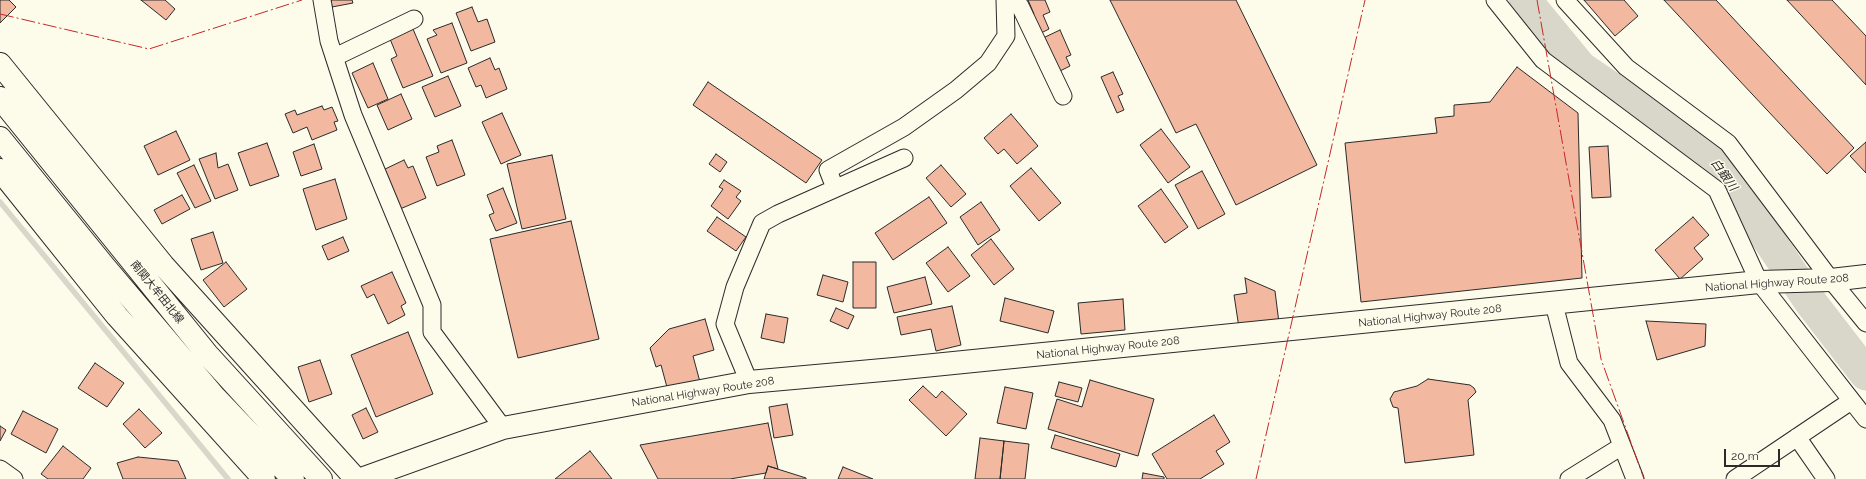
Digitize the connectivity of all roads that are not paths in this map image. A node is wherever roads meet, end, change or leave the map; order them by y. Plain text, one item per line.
1 (322, 0) edge
2 (1005, 0) edge
3 (1015, 0) edge
4 (1496, 0) edge
5 (1565, 0) edge
6 (414, 19) dead end
7 (335, 56) junction
8 (0, 64) edge
9 (1063, 96) dead end
10 (0, 98) edge
11 (0, 138) edge
12 (904, 158) dead end
13 (2, 178) edge
14 (835, 188) junction
15 (1866, 276) edge
16 (1831, 280) junction
17 (1759, 282) junction
18 (1554, 304) junction
19 (1866, 323) edge
20 (749, 382) junction
21 (1851, 401) junction
22 (1866, 419) edge
23 (503, 428) junction
24 (1797, 437) junction
25 (1622, 446) junction
26 (0, 469) edge
27 (14, 479) edge
28 (264, 479) edge
29 (293, 479) edge
30 (321, 479) edge
31 (356, 479) edge
32 (361, 479) edge
33 (1569, 479) edge
34 (1635, 479) edge
35 (1735, 479) edge
36 (1826, 479) edge

1 - 7 street
2 - 14 street
3 - 9 street
4 - 17 street
5 - 16 street
6 - 7 street
7 - 23 street
8 - 31 main road
10 - 30 main road, 南関大牟田北線
11 - 29 main road, 南関大牟田北線
12 - 14 street
13 - 28 main road
14 - 20 street
15 - 16 main road, National Highway Route 208
16 - 17 main road, National Highway Route 208
16 - 19 street
17 - 18 main road, National Highway Route 208
17 - 21 street
18 - 20 main road, National Highway Route 208
18 - 25 street
20 - 23 main road, National Highway Route 208
21 - 22 street
21 - 24 street
23 - 32 main road, National Highway Route 208
24 - 35 street
24 - 36 street
25 - 33 street
25 - 34 street
26 - 27 street

